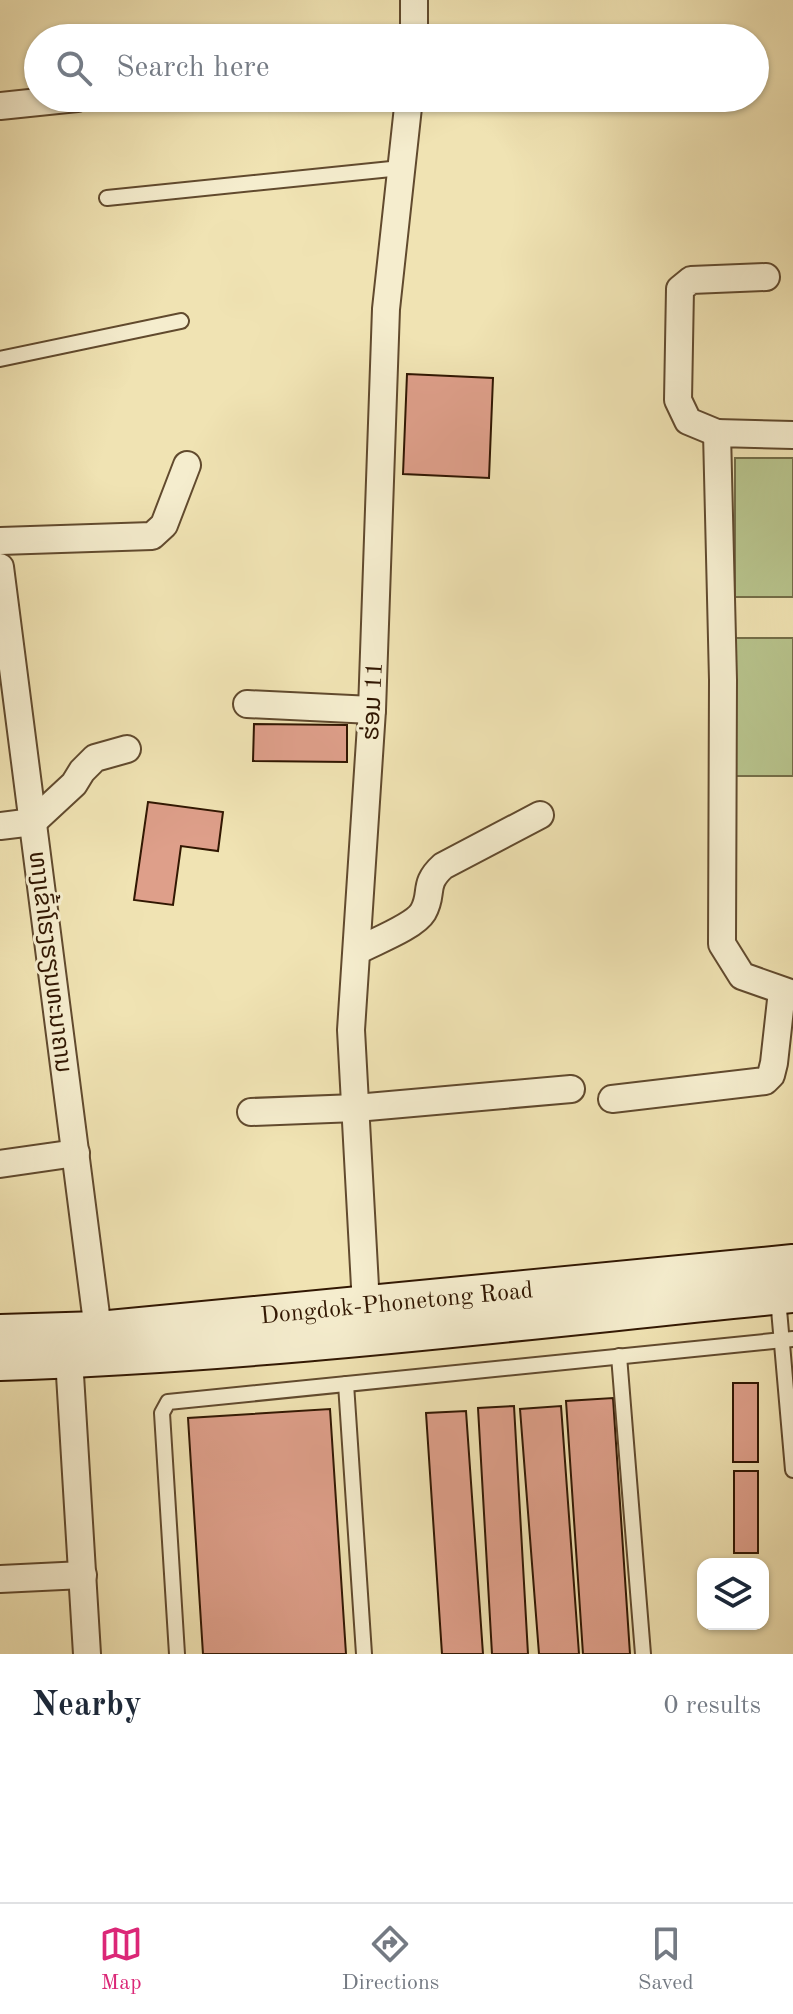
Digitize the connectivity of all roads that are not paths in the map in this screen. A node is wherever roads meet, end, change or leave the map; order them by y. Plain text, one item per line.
1 (414, 0) edge
2 (414, 24) edge
3 (24, 104) edge
4 (0, 106) edge
5 (407, 112) edge
6 (401, 168) junction
7 (107, 198) dead end
8 (766, 277) dead end
9 (181, 321) dead end
10 (0, 359) edge
11 (717, 433) junction
12 (793, 435) edge
13 (187, 465) dead end
14 (0, 541) edge
15 (1, 583) edge
16 (247, 704) dead end
17 (372, 710) junction
18 (127, 749) dead end
19 (540, 815) dead end
20 (33, 822) junction
21 (0, 826) edge
22 (357, 951) junction
23 (788, 993) edge
24 (571, 1089) dead end
25 (612, 1099) dead end
26 (356, 1108) junction
27 (251, 1112) dead end
28 (76, 1153) junction
29 (0, 1164) edge
30 (785, 1279) edge
31 (366, 1305) junction
32 (0, 1334) edge
33 (788, 1340) edge
34 (84, 1344) junction
35 (619, 1356) junction
36 (0, 1361) edge
37 (346, 1384) junction
38 (793, 1470) edge
39 (83, 1575) junction
40 (0, 1579) edge
41 (87, 1654) edge
42 (177, 1654) edge
43 (364, 1654) edge
44 (643, 1654) edge

1 - 2 street
3 - 4 street
5 - 6 street, ຮ່ອມ 11
6 - 7 lane
6 - 17 street, ຮ່ອມ 11
8 - 11 street
9 - 10 lane
11 - 12 street
11 - 23 street
13 - 14 street
15 - 20 street, ທາງເຂົ້າໂຮງຮຽນທະນາຄານ
16 - 17 street
17 - 22 street, ຮ່ອມ 11
18 - 20 street
19 - 22 street
20 - 21 street
20 - 28 street, ທາງເຂົ້າໂຮງຮຽນທະນາຄານ
22 - 26 street, ຮ່ອມ 11
23 - 25 street
24 - 26 street
26 - 27 street
26 - 31 street, ຮ່ອມ 11
28 - 29 street
28 - 34 street, ທາງເຂົ້າໂຮງຮຽນທະນາຄານ
30 - 31 main road, Dongdok-Phonetong Road
30 - 33 lane
30 - 34 main road, Dongdok-Phonetong Road
31 - 34 main road, Dongdok-Phonetong Road
32 - 34 main road, Dongdok-Phonetong Road
33 - 35 lane
33 - 38 lane
34 - 36 main road, Dongdok-Phonetong Road
34 - 39 street, ທາງເຂົ້າໂຮງຮຽນທະນາຄານ
35 - 37 lane
35 - 44 lane
37 - 42 lane
37 - 43 lane
39 - 40 street
39 - 41 street, ທາງເຂົ້າໂຮງຮຽນທະນາຄານ

